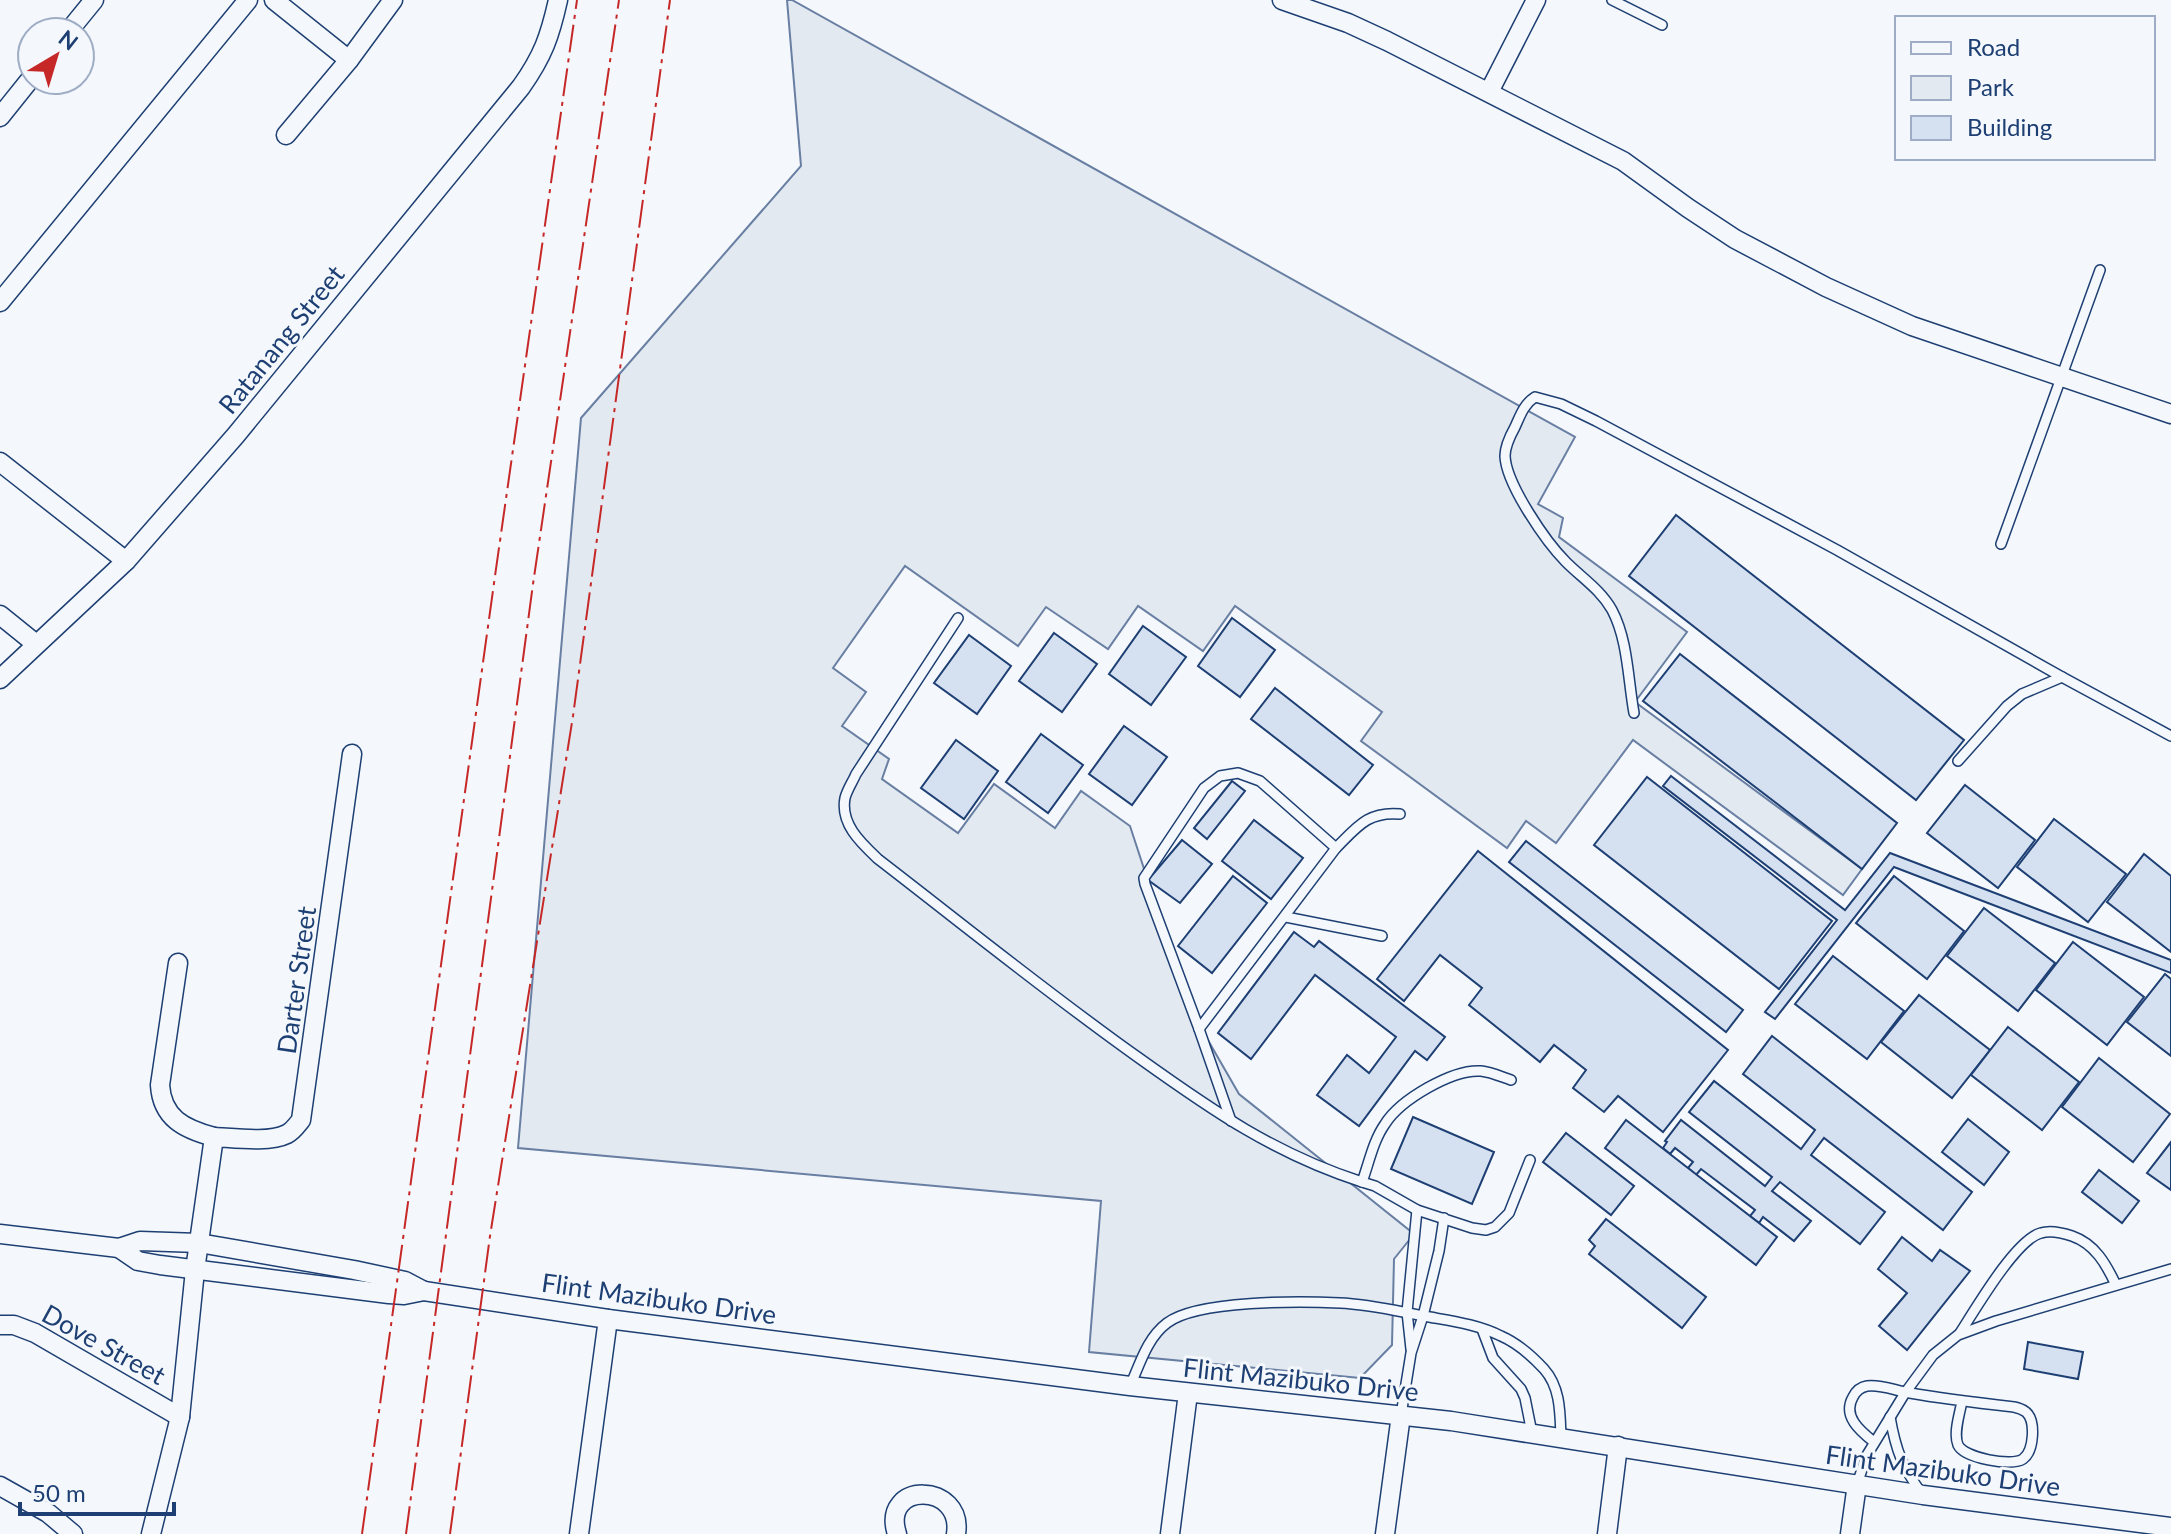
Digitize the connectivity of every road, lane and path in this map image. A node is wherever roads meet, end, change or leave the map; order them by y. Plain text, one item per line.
1 (94, 0) edge
2 (248, 0) edge
3 (274, 0) edge
4 (393, 0) edge
5 (558, 0) edge
6 (1282, 0) edge
7 (1536, 0) edge
8 (1612, 0) edge
9 (81, 16) edge
10 (1662, 25) dead end
11 (349, 60) junction
12 (1489, 92) junction
13 (17, 96) edge
14 (0, 117) edge
15 (286, 135) dead end
16 (2100, 270) dead end
17 (0, 302) edge
18 (2062, 376) junction
19 (2171, 414) edge
20 (0, 462) edge
21 (2001, 544) dead end
22 (126, 561) junction
23 (0, 615) edge
24 (958, 618) dead end
25 (36, 644) junction
26 (2062, 677) junction
27 (0, 679) edge
28 (1634, 713) dead end
29 (2171, 736) edge
30 (352, 754) dead end
31 (1958, 761) dead end
32 (1400, 814) dead end
33 (1336, 848) junction
34 (1286, 917) junction
35 (1382, 936) dead end
36 (178, 963) dead end
37 (1199, 1029) junction
38 (1511, 1080) dead end
39 (1231, 1122) junction
40 (214, 1137) junction
41 (1530, 1160) dead end
42 (1362, 1182) junction
43 (1417, 1210) junction
44 (1444, 1218) junction
45 (0, 1234) edge
46 (199, 1243) junction
47 (119, 1248) junction
48 (195, 1270) junction
49 (2171, 1271) edge
50 (2116, 1285) junction
51 (424, 1291) junction
52 (1407, 1312) junction
53 (1423, 1316) junction
54 (608, 1319) junction
55 (0, 1325) edge
56 (1482, 1329) junction
57 (1958, 1335) junction
58 (1411, 1353) junction
59 (1130, 1386) junction
60 (1188, 1393) junction
61 (1905, 1393) junction
62 (1962, 1401) junction
63 (1401, 1415) junction
64 (180, 1417) junction
65 (1890, 1417) junction
66 (1532, 1433) junction
67 (1561, 1438) junction
68 (1874, 1442) junction
69 (1618, 1446) junction
70 (1857, 1484) junction
71 (0, 1486) edge
72 (1923, 1495) junction
73 (2171, 1527) edge
74 (957, 1529) edge
75 (73, 1534) edge
76 (151, 1534) edge
77 (579, 1534) edge
78 (897, 1534) edge
79 (1170, 1534) edge
80 (1385, 1534) edge
81 (1607, 1534) edge
82 (1850, 1534) edge

1 - 9 street
2 - 17 street
3 - 11 street
4 - 11 street
5 - 22 street, Ratanang Street
6 - 12 street
7 - 12 street
8 - 10 lane
11 - 15 street
12 - 18 street
13 - 14 street
16 - 18 lane
18 - 19 street
18 - 21 lane
20 - 22 street
22 - 25 street, Ratanang Street
23 - 25 street
24 - 39 lane
25 - 27 street, Ratanang Street
26 - 28 lane
26 - 29 lane
26 - 31 lane
30 - 40 street, Darter Street
32 - 33 lane
33 - 34 lane
33 - 37 lane
34 - 35 lane
34 - 37 lane
36 - 40 street, Darter Street
37 - 39 lane
38 - 42 lane
39 - 42 lane
40 - 46 street
41 - 44 lane
42 - 43 lane
43 - 44 lane
43 - 52 lane
44 - 53 lane
45 - 47 street, Flint Mazibuko Drive
46 - 47 street, Flint Mazibuko Drive
46 - 48 street
46 - 51 street, Flint Mazibuko Drive
47 - 48 street, Flint Mazibuko Drive
48 - 51 street, Flint Mazibuko Drive
48 - 64 street
49 - 50 lane
50 - 57 lane
50 - 57 lane
51 - 54 street, Flint Mazibuko Drive
52 - 53 lane
52 - 58 lane
52 - 59 lane
53 - 56 lane
53 - 58 lane
54 - 59 street, Flint Mazibuko Drive
54 - 77 street
55 - 64 street, Dove Street
56 - 66 lane
56 - 67 lane
57 - 61 lane
58 - 63 lane
59 - 60 street, Flint Mazibuko Drive
60 - 63 street, Flint Mazibuko Drive
60 - 79 street
61 - 62 lane
61 - 65 lane
61 - 68 lane
62 - 62 lane
63 - 66 street, Flint Mazibuko Drive
63 - 80 street
64 - 76 street
65 - 68 lane
65 - 72 lane
66 - 67 street, Flint Mazibuko Drive
67 - 69 street, Flint Mazibuko Drive
68 - 70 lane
69 - 70 street, Flint Mazibuko Drive
69 - 81 street
70 - 72 street, Flint Mazibuko Drive
70 - 82 street
71 - 75 street
72 - 73 street, Flint Mazibuko Drive
74 - 78 street

